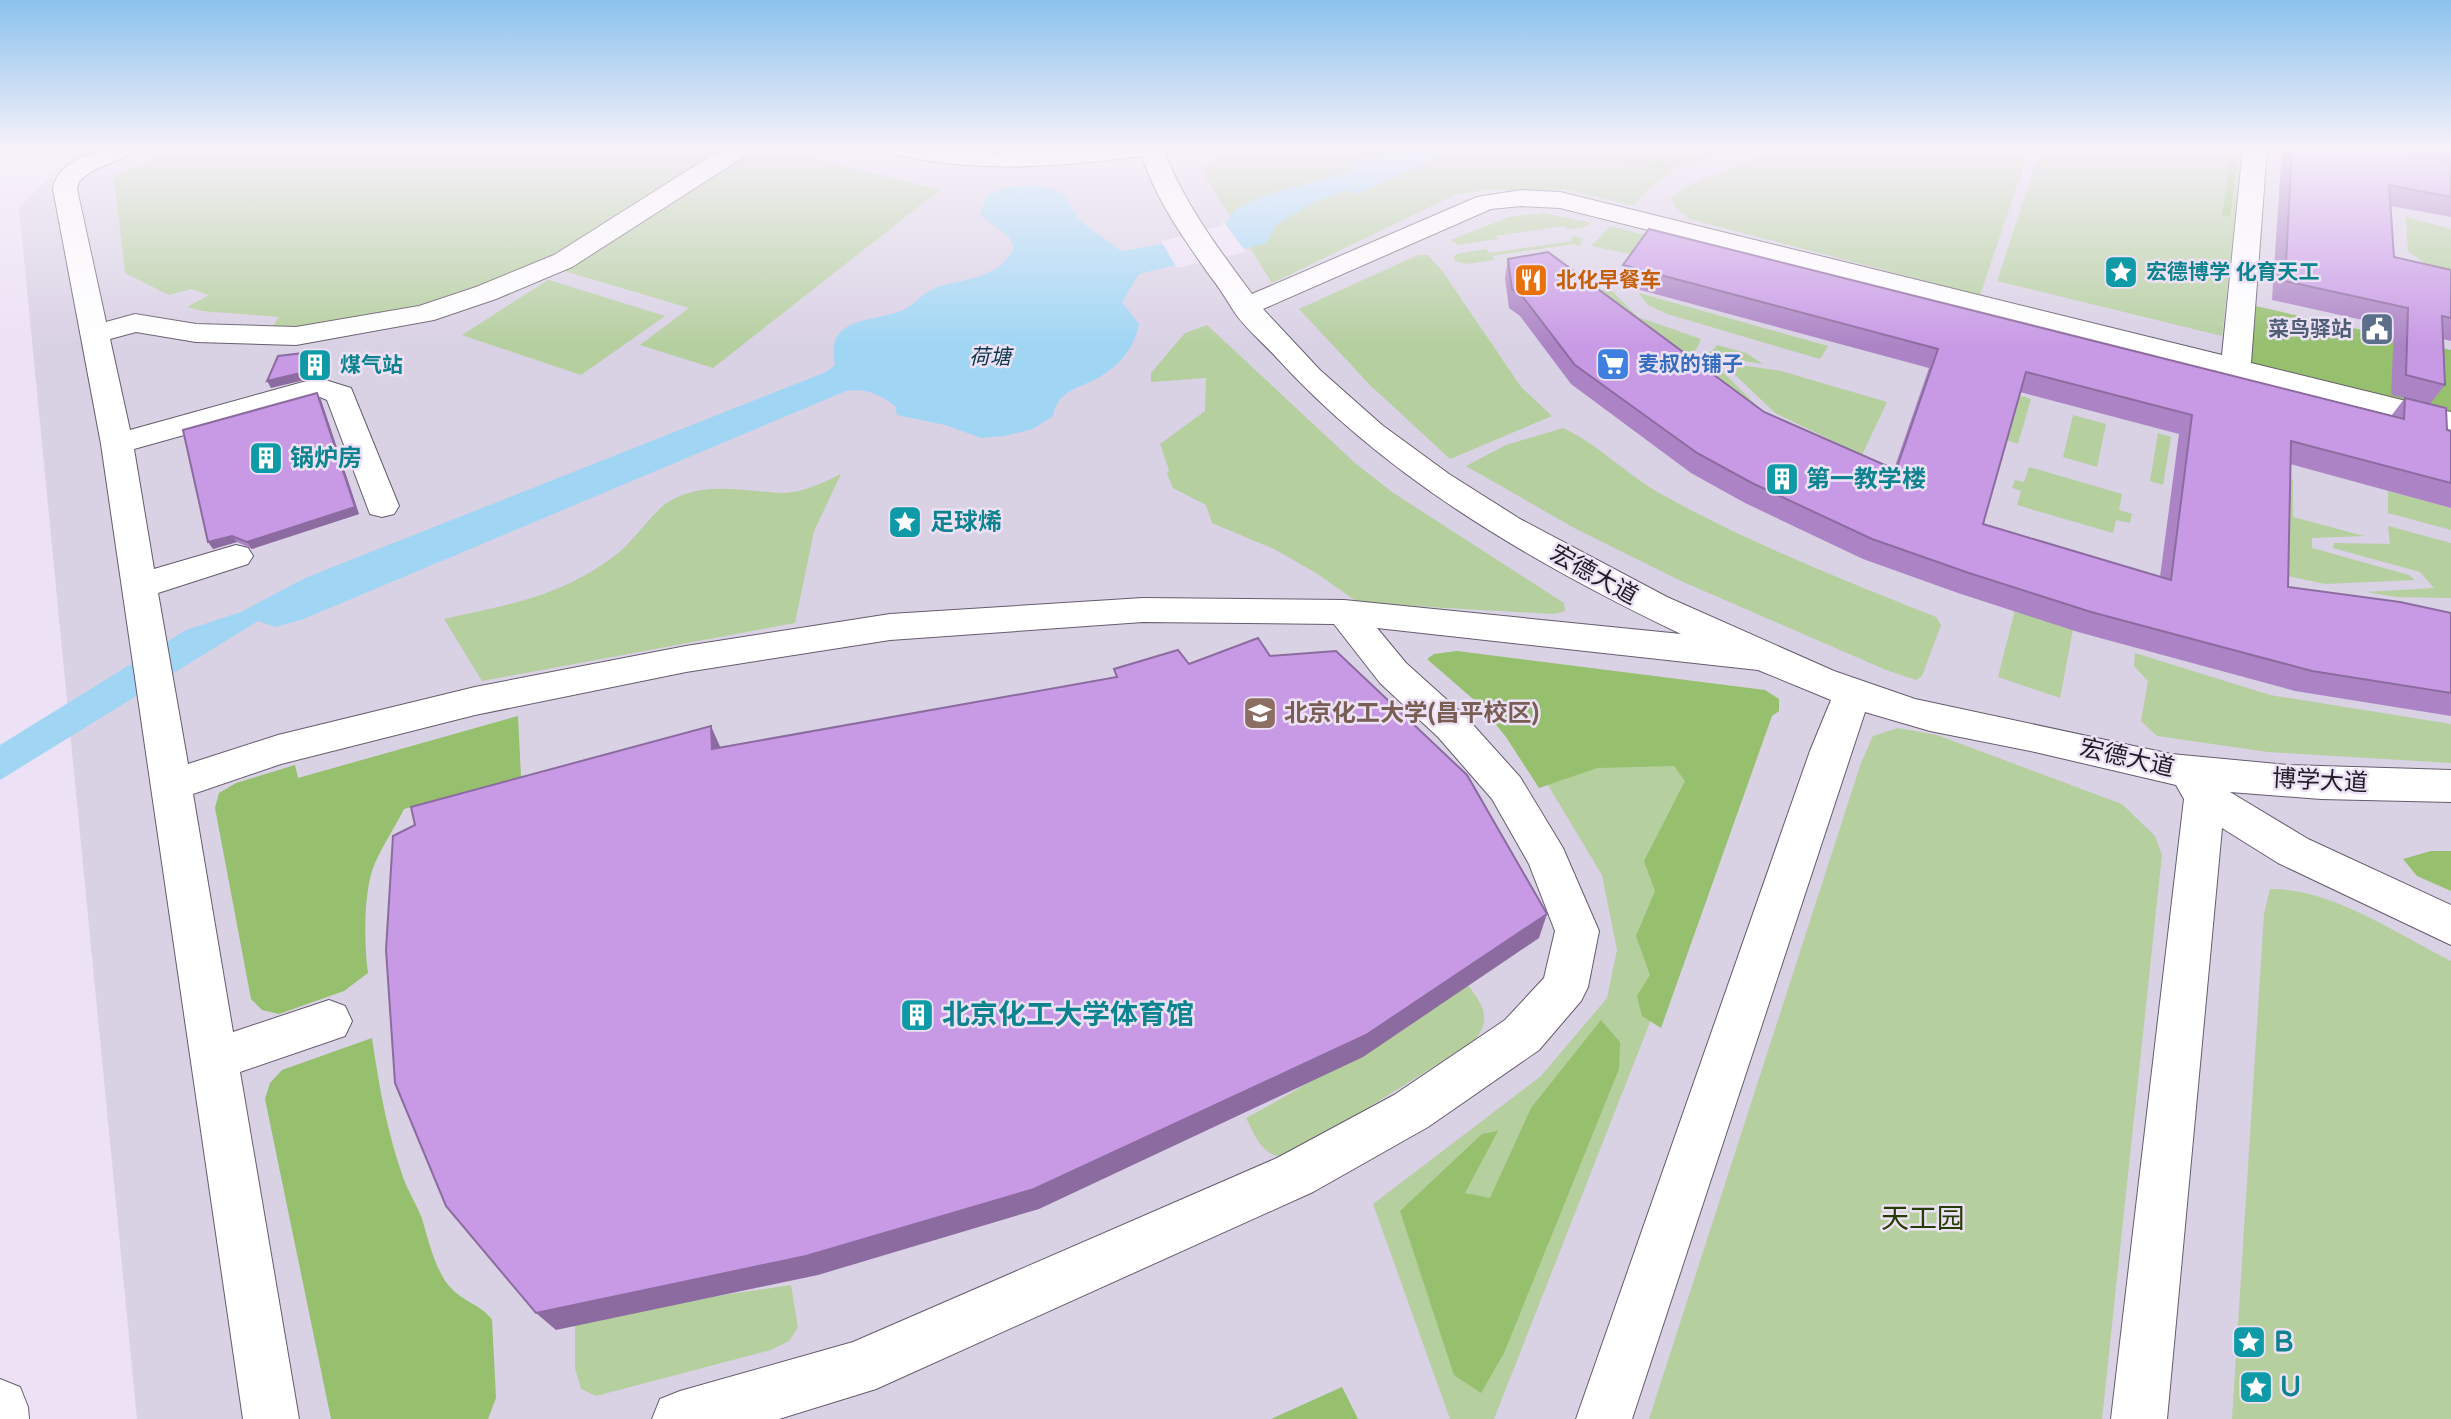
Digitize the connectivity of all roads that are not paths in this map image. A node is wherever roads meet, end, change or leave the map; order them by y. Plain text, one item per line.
1 (70, 214) edge
2 (636, 214) edge
3 (1182, 214) edge
4 (1454, 214) edge
5 (1627, 214) edge
6 (2249, 214) edge
7 (1237, 297) junction
8 (95, 334) junction
9 (2236, 368) junction
10 (2451, 421) edge
11 (117, 444) junction
12 (382, 506) dead end
13 (236, 556) dead end
14 (140, 586) junction
15 (1344, 612) junction
16 (1764, 657) junction
17 (1853, 693) junction
18 (2197, 784) junction
19 (172, 785) junction
20 (2451, 786) edge
21 (2451, 926) edge
22 (329, 1021) dead end
23 (216, 1059) junction
24 (0, 1407) edge
25 (1, 1419) edge
26 (271, 1419) edge
27 (680, 1419) edge
28 (1604, 1419) edge
29 (2139, 1419) edge

1 - 8 street
2 - 8 street
3 - 7 street, 宏德大道
4 - 7 street
5 - 9 street
6 - 9 street
7 - 16 street, 宏德大道
8 - 11 street
9 - 10 street
11 - 12 street
11 - 14 street
13 - 14 street
14 - 19 street
15 - 16 street
15 - 19 street
15 - 27 street
16 - 17 street, 宏德大道
17 - 18 street, 宏德大道
17 - 28 street
18 - 20 street, 博学大道
18 - 21 street
18 - 29 street
19 - 23 street
22 - 23 street
23 - 26 street
24 - 25 street

